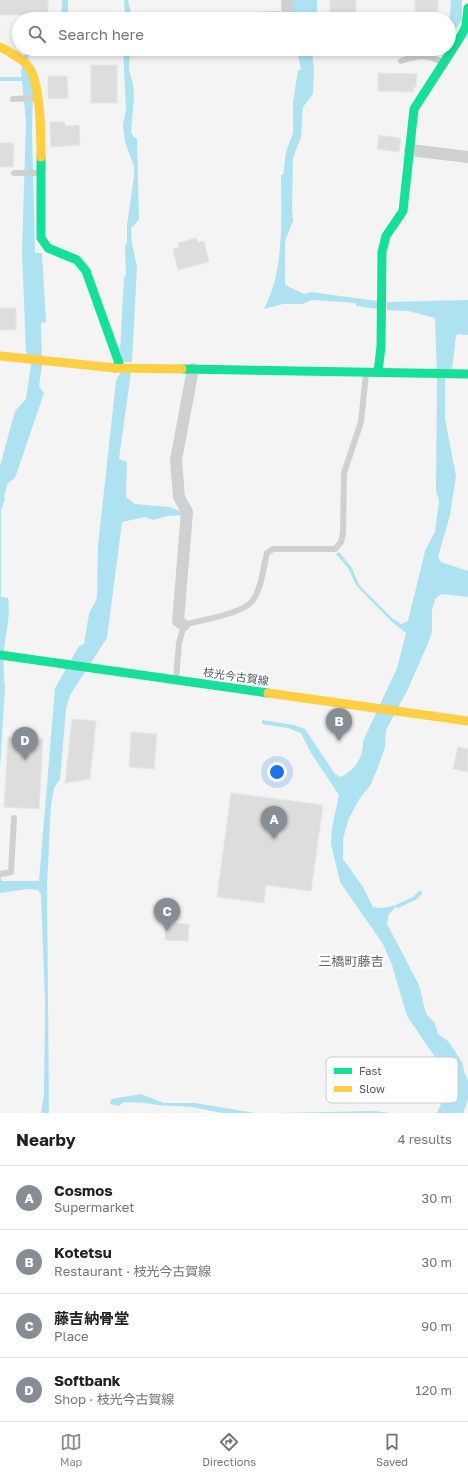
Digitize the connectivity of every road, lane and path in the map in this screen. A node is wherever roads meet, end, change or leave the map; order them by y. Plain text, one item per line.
1 (287, 0) edge
2 (468, 8) edge
3 (287, 12) edge
4 (456, 42) edge
5 (0, 47) edge
6 (12, 52) edge
7 (15, 56) edge
8 (447, 56) edge
9 (401, 61) dead end
10 (443, 63) junction
11 (37, 98) junction
12 (13, 99) dead end
13 (410, 150) junction
14 (468, 156) edge
15 (14, 173) dead end
16 (40, 173) junction
17 (0, 356) edge
18 (117, 367) junction
19 (193, 369) junction
20 (366, 372) junction
21 (378, 372) junction
22 (468, 374) edge
23 (184, 625) junction
24 (0, 655) edge
25 (176, 680) junction
26 (468, 721) edge
27 (14, 818) dead end
28 (0, 874) edge

1 - 3 street
2 - 4 street
5 - 6 street
7 - 11 street
8 - 10 street
9 - 10 lane
10 - 13 street
11 - 12 lane
11 - 16 street
13 - 14 street
13 - 21 street
15 - 16 lane
16 - 18 street
17 - 18 street
18 - 19 street
19 - 20 street
19 - 23 street
20 - 21 street
20 - 23 lane
21 - 22 street
23 - 25 lane
24 - 25 street, 枝光今古賀線
25 - 26 street, 枝光今古賀線
27 - 28 lane

